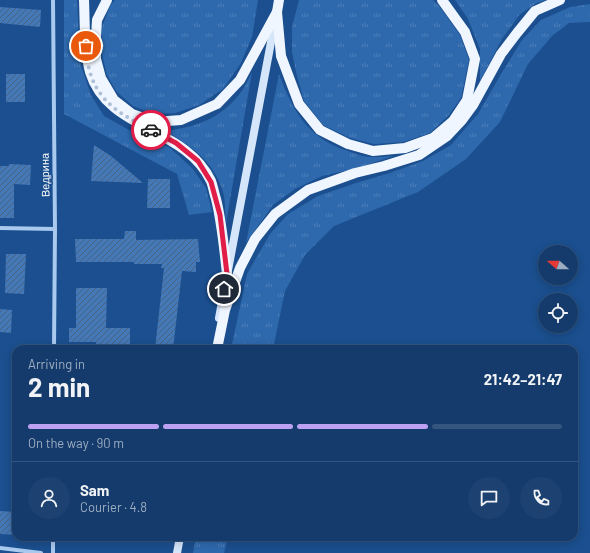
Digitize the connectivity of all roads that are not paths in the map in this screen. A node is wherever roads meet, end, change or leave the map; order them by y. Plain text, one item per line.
1 (53, 0) edge
2 (84, 0) edge
3 (107, 0) edge
4 (279, 0) edge
5 (442, 0) edge
6 (560, 0) edge
7 (277, 12) junction
8 (0, 228) edge
9 (55, 229) junction
10 (227, 274) junction
11 (54, 345) edge
12 (214, 345) edge
13 (217, 345) edge
14 (53, 541) edge
15 (179, 541) edge
16 (0, 548) edge
17 (41, 553) edge
18 (53, 553) edge
19 (177, 553) edge

1 - 9 street, Ведрина
2 - 10 main road
3 - 7 main road
4 - 7 main road
5 - 7 main road
6 - 13 main road
7 - 10 main road
8 - 9 street
9 - 11 street, Ведрина
10 - 12 main road
14 - 18 street
15 - 19 main road
16 - 17 street

